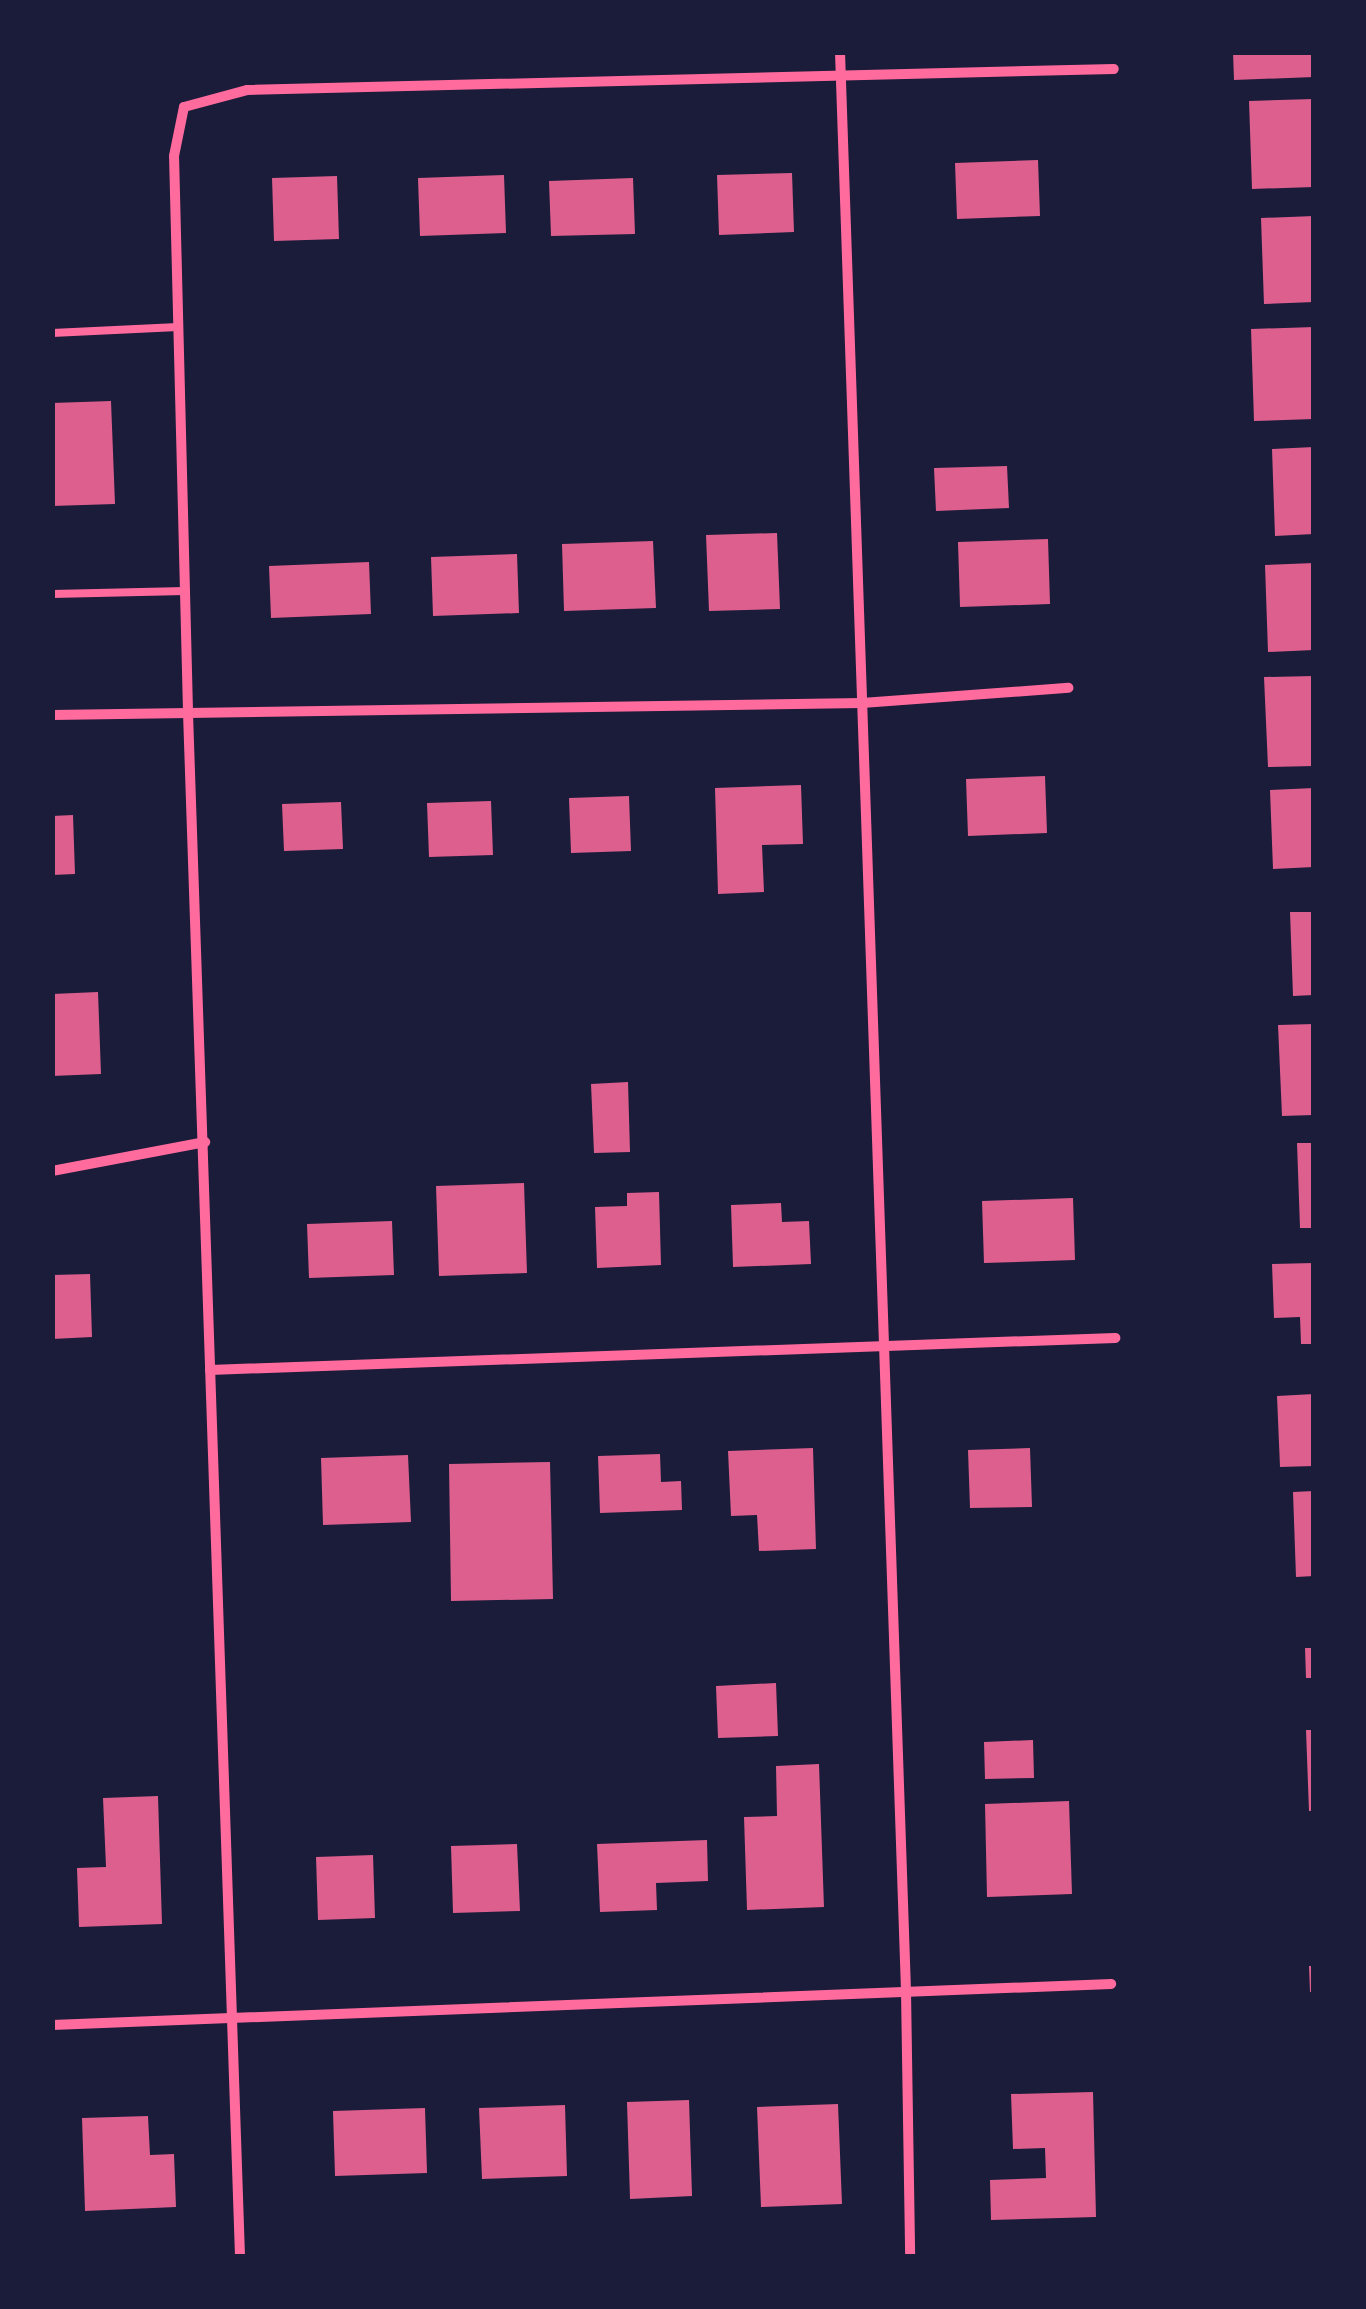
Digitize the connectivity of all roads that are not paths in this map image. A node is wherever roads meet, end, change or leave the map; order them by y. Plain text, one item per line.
1 (840, 52) edge
2 (1114, 69) dead end
3 (841, 76) junction
4 (178, 328) junction
5 (52, 333) edge
6 (185, 591) junction
7 (52, 594) edge
8 (1068, 688) dead end
9 (862, 702) junction
10 (188, 711) junction
11 (52, 715) edge
12 (205, 1142) junction
13 (52, 1171) edge
14 (1115, 1338) dead end
15 (885, 1346) junction
16 (210, 1370) junction
17 (1111, 1984) dead end
18 (906, 1991) junction
19 (233, 2019) junction
20 (52, 2025) edge
21 (240, 2256) edge
22 (910, 2256) edge

1 - 3 street
2 - 3 street
3 - 4 street
3 - 9 street
4 - 5 lane
4 - 6 street
6 - 7 lane
6 - 10 street
8 - 9 street
9 - 10 street
9 - 15 street
10 - 11 street
10 - 12 street
12 - 13 street
12 - 16 street
14 - 15 street
15 - 16 street
15 - 18 street
16 - 19 street
17 - 18 street
18 - 19 street
18 - 22 street
19 - 20 street
19 - 21 street

